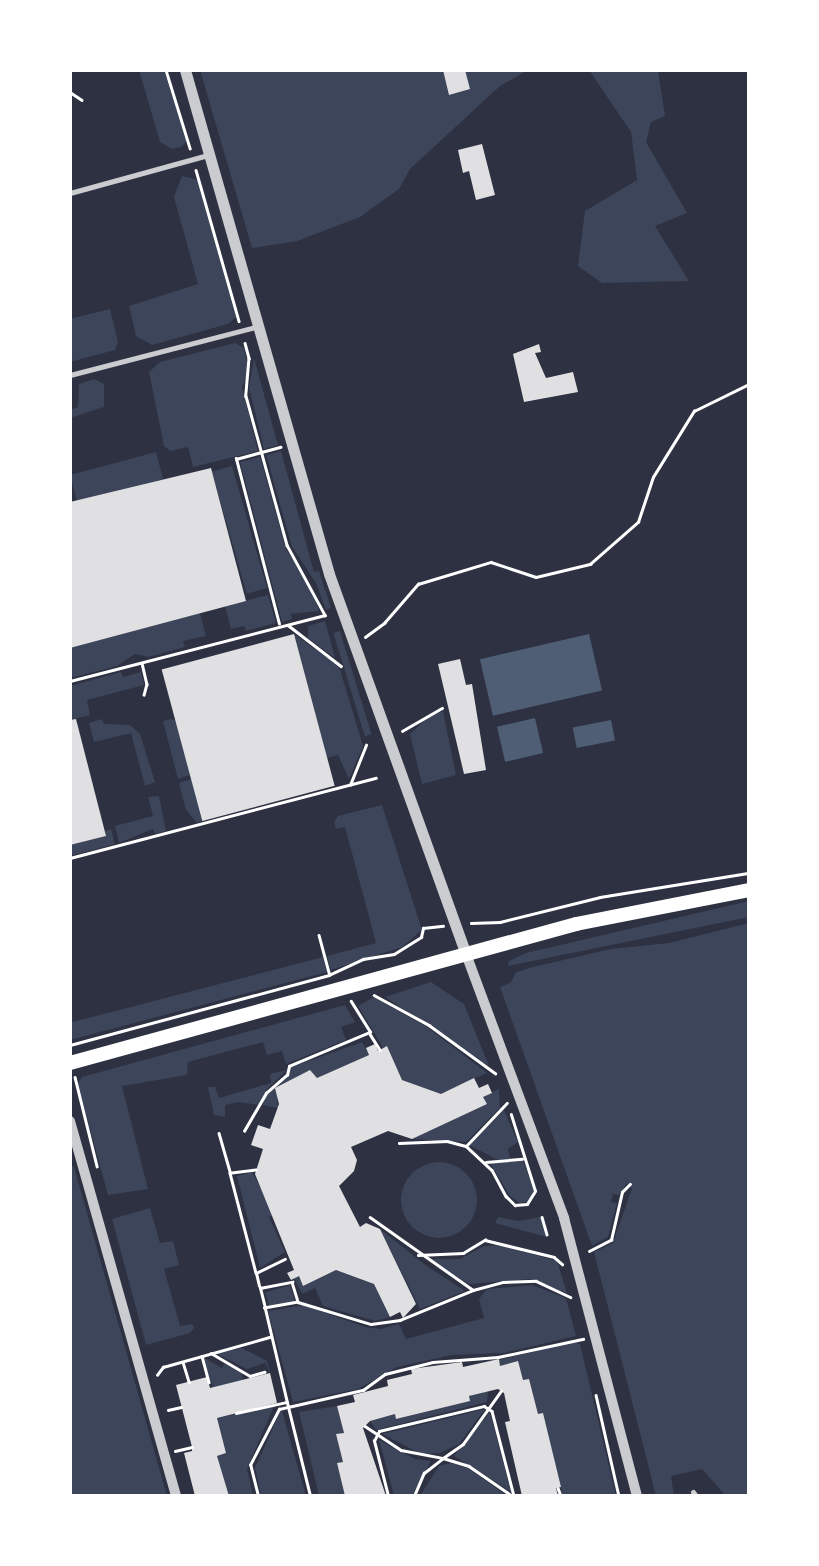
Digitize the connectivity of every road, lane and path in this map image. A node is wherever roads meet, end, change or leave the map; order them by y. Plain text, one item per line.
1 (166, 70) edge
2 (185, 70) edge
3 (70, 92) edge
4 (82, 100) dead end
5 (186, 133) dead end
6 (208, 155) junction
7 (199, 181) dead end
8 (70, 193) edge
9 (234, 306) dead end
10 (258, 326) junction
11 (249, 358) dead end
12 (70, 376) edge
13 (749, 384) edge
14 (282, 447) dead end
15 (260, 452) junction
16 (287, 624) junction
17 (280, 626) junction
18 (364, 638) dead end
19 (142, 662) junction
20 (341, 666) dead end
21 (70, 681) edge
22 (144, 695) dead end
23 (442, 708) dead end
24 (398, 735) dead end
25 (366, 744) dead end
26 (376, 778) dead end
27 (350, 785) junction
28 (70, 858) edge
29 (749, 873) edge
30 (749, 890) edge
31 (484, 922) dead end
32 (424, 928) dead end
33 (319, 935) dead end
34 (466, 954) junction
35 (329, 975) junction
36 (373, 994) dead end
37 (351, 1000) dead end
38 (370, 1032) junction
39 (70, 1045) edge
40 (380, 1050) dead end
41 (70, 1063) edge
42 (495, 1073) dead end
43 (70, 1121) edge
44 (244, 1131) dead end
45 (220, 1132) dead end
46 (399, 1142) dead end
47 (466, 1146) junction
48 (525, 1158) junction
49 (484, 1162) junction
50 (256, 1170) dead end
51 (230, 1173) junction
52 (630, 1184) dead end
53 (542, 1216) dead end
54 (370, 1217) dead end
55 (547, 1234) dead end
56 (589, 1251) dead end
57 (418, 1255) junction
58 (286, 1259) dead end
59 (256, 1272) junction
60 (260, 1288) junction
61 (473, 1290) junction
62 (571, 1297) junction
63 (298, 1302) junction
64 (265, 1308) junction
65 (575, 1310) dead end
66 (410, 1311) dead end
67 (416, 1313) junction
68 (270, 1336) junction
69 (210, 1352) junction
70 (201, 1354) junction
71 (587, 1355) dead end
72 (182, 1360) junction
73 (264, 1372) dead end
74 (153, 1381) dead end
75 (189, 1382) dead end
76 (209, 1382) dead end
77 (595, 1390) dead end
78 (501, 1391) dead end
79 (288, 1404) junction
80 (181, 1407) dead end
81 (488, 1409) junction
82 (162, 1412) dead end
83 (236, 1413) dead end
84 (365, 1426) dead end
85 (376, 1435) junction
86 (192, 1446) dead end
87 (173, 1452) dead end
88 (443, 1458) junction
89 (558, 1488) dead end
90 (176, 1496) edge
91 (258, 1496) edge
92 (310, 1496) edge
93 (388, 1496) edge
94 (414, 1496) edge
95 (514, 1496) edge
96 (561, 1496) edge
97 (619, 1496) edge
98 (638, 1496) edge

1 - 5 path
2 - 6 street
3 - 4 path
6 - 8 lane
6 - 10 street
7 - 9 path
10 - 12 lane
10 - 34 street
11 - 15 path
13 - 18 path
14 - 15 path
15 - 16 path
15 - 17 path
16 - 17 path
16 - 20 path
17 - 19 path
19 - 21 path
19 - 22 path
23 - 24 path
25 - 27 path
26 - 27 path
27 - 28 path
29 - 31 path
30 - 34 main road
32 - 35 path
33 - 35 path
34 - 41 main road
34 - 98 street
35 - 39 path
36 - 42 path
37 - 38 path
38 - 40 path
38 - 44 path
43 - 90 street
45 - 51 path
46 - 47 path
47 - 48 path
47 - 49 path
48 - 49 path
48 - 49 path
50 - 51 path
51 - 59 path
52 - 56 path
53 - 55 path
54 - 57 path
57 - 61 path
57 - 62 path
58 - 59 path
59 - 60 path
60 - 63 path
60 - 64 path
61 - 62 path
61 - 67 path
62 - 65 path
63 - 64 path
63 - 67 path
64 - 68 path
66 - 67 path
68 - 69 path
68 - 79 path
69 - 70 path
69 - 73 path
70 - 72 path
70 - 76 path
71 - 79 path
72 - 74 path
72 - 75 path
77 - 97 path
78 - 81 path
79 - 83 path
79 - 91 path
79 - 92 path
80 - 82 path
81 - 85 path
81 - 88 path
81 - 95 path
84 - 85 path
85 - 88 path
85 - 93 path
86 - 87 path
88 - 94 path
88 - 95 path
89 - 96 path

